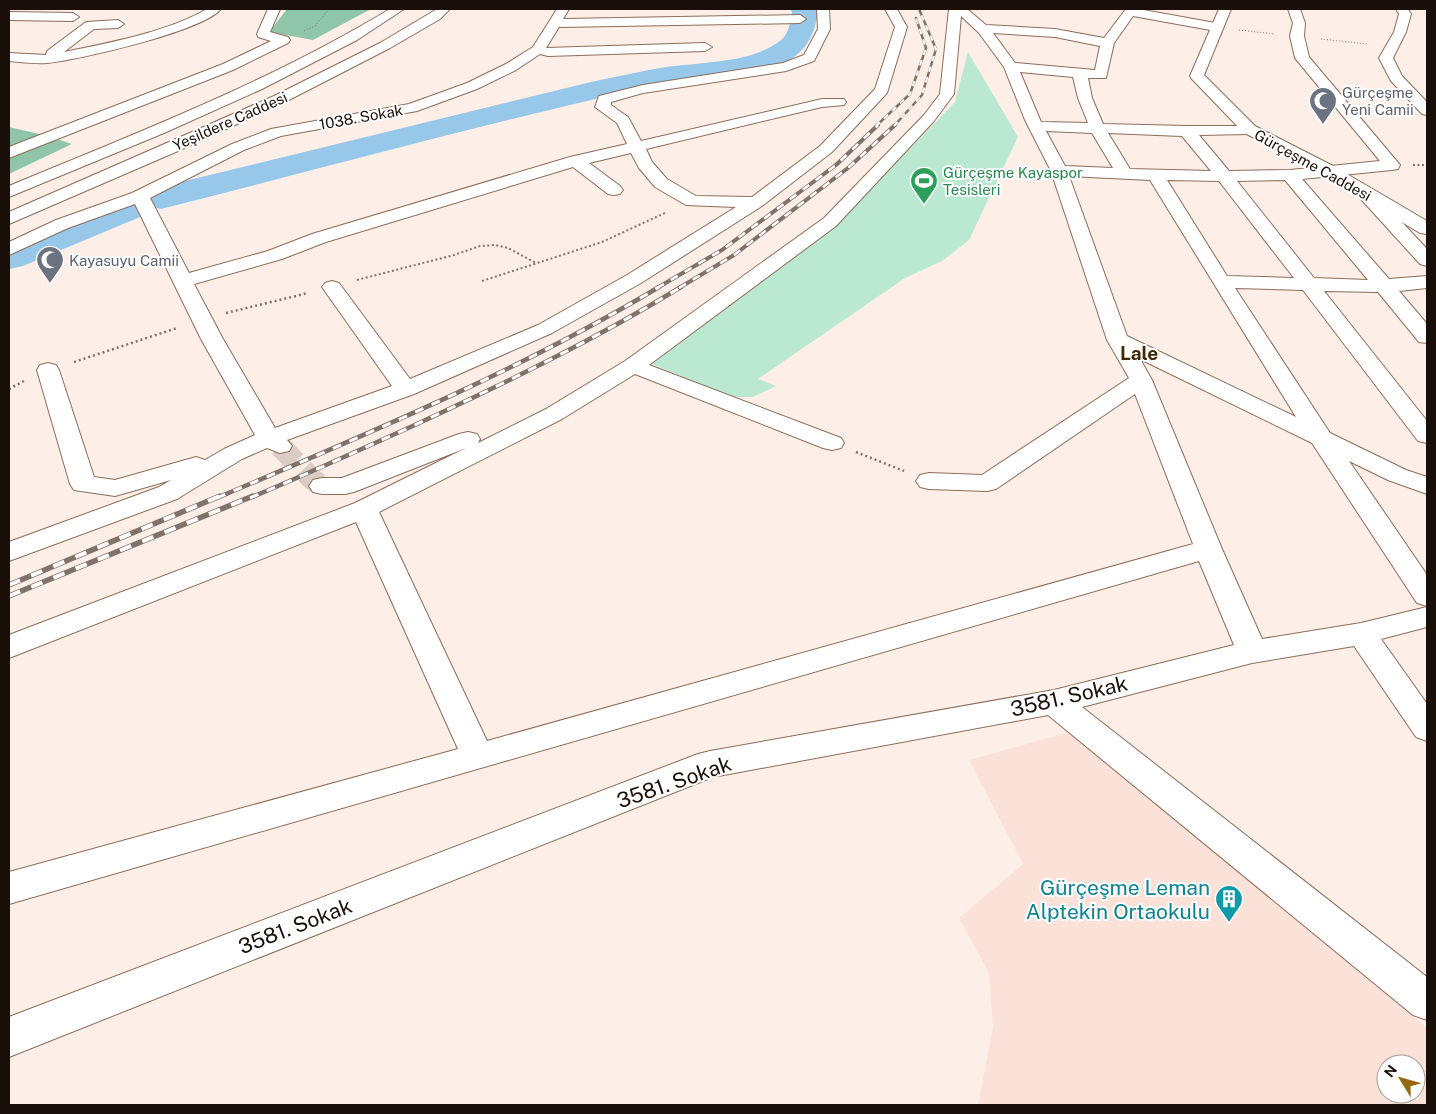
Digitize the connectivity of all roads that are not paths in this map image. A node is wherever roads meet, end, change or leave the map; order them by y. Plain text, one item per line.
1 (17, 9) edge
2 (123, 9) edge
3 (215, 9) edge
4 (274, 9) edge
5 (398, 9) edge
6 (444, 9) edge
7 (563, 9) edge
8 (822, 9) edge
9 (891, 9) edge
10 (1225, 9) edge
11 (1294, 9) edge
12 (1402, 9) edge
13 (960, 10) edge
14 (1131, 11) edge
15 (9, 16) edge
16 (73, 17) dead end
17 (800, 19) dead end
18 (983, 21) junction
19 (553, 23) junction
20 (118, 24) junction
21 (1216, 28) junction
22 (1107, 43) junction
23 (111, 46) junction
24 (705, 47) dead end
25 (538, 50) junction
26 (9, 57) edge
27 (46, 58) junction
28 (1011, 67) junction
29 (9, 71) edge
30 (1080, 74) junction
31 (839, 102) dead end
32 (1427, 111) edge
33 (1036, 126) junction
34 (1097, 127) junction
35 (1249, 129) junction
36 (1187, 131) junction
37 (636, 148) junction
38 (9, 153) edge
39 (576, 161) junction
40 (1059, 171) junction
41 (1329, 171) junction
42 (1124, 173) junction
43 (1155, 174) junction
44 (1290, 175) junction
45 (1225, 176) junction
46 (614, 190) dead end
47 (9, 192) edge
48 (1365, 193) junction
49 (138, 197) junction
50 (756, 202) junction
51 (9, 219) edge
52 (1427, 229) edge
53 (9, 249) edge
54 (1427, 260) edge
55 (183, 281) junction
56 (1221, 282) junction
57 (1427, 282) edge
58 (1308, 284) junction
59 (1383, 286) junction
60 (332, 287) road end
61 (1427, 337) edge
62 (1118, 340) junction
63 (633, 366) junction
64 (48, 370) road end
65 (1141, 380) junction
66 (406, 389) junction
67 (554, 414) junction
68 (1427, 436) edge
69 (1321, 438) junction
70 (274, 442) junction
71 (832, 443) road end
72 (233, 454) junction
73 (929, 481) road end
74 (322, 486) tunnel mouth
75 (1427, 486) edge
76 (364, 509) junction
77 (1208, 550) junction
78 (9, 552) edge
79 (1427, 596) edge
80 (1427, 617) edge
81 (1361, 634) junction
82 (9, 647) edge
83 (1252, 652) junction
84 (1054, 702) junction
85 (1427, 728) edge
86 (478, 757) junction
87 (9, 888) edge
88 (1427, 1001) edge
89 (9, 1037) edge

1 - 15 main road
2 - 20 main road
3 - 23 main road
4 - 38 main road
5 - 47 main road, Yeşildere Caddesi
6 - 51 main road, Yeşildere Caddesi
7 - 19 main road
8 - 37 main road
9 - 50 main road
10 - 21 main road, Gürçeşme Caddesi
11 - 41 main road
12 - 32 main road
13 - 18 main road
13 - 63 main road
14 - 21 main road
14 - 22 main road
15 - 16 main road
17 - 19 main road
18 - 22 main road
18 - 28 main road
19 - 25 main road
20 - 23 main road
20 - 27 main road
21 - 35 main road, Gürçeşme Caddesi
22 - 30 main road
23 - 27 main road
24 - 25 main road
25 - 49 main road, 1038. Sokak
26 - 27 main road
27 - 29 main road
28 - 30 main road
28 - 33 main road
30 - 34 main road
31 - 37 main road
33 - 34 main road
33 - 40 main road
34 - 36 main road
34 - 42 main road
35 - 36 main road
35 - 41 main road, Gürçeşme Caddesi
36 - 45 main road
37 - 39 main road
37 - 50 main road
39 - 46 main road
39 - 55 main road
40 - 42 main road
40 - 62 main road
41 - 44 main road
41 - 48 main road, Gürçeşme Caddesi
42 - 43 main road
43 - 45 main road
43 - 56 main road
44 - 45 main road
44 - 59 main road
45 - 58 main road
48 - 52 main road, Gürçeşme Caddesi
48 - 54 main road
49 - 53 main road, 1038. Sokak
49 - 55 main road
50 - 66 main road
55 - 70 main road
56 - 58 main road
56 - 69 main road
57 - 59 main road
58 - 59 main road
58 - 68 main road
59 - 61 main road
60 - 66 main road
62 - 65 main road
62 - 69 main road
63 - 67 main road
63 - 71 main road
64 - 72 main road
65 - 73 main road
65 - 77 main road
66 - 70 main road
67 - 74 main road
67 - 76 main road
69 - 75 main road
69 - 79 main road
70 - 72 main road
72 - 78 main road
76 - 82 main road
76 - 86 main road
77 - 83 main road
77 - 86 main road
80 - 81 main road, 3581. Sokak
81 - 83 main road, 3581. Sokak
81 - 85 main road
83 - 84 main road, 3581. Sokak
84 - 88 main road
84 - 89 main road, 3581. Sokak
86 - 87 main road

